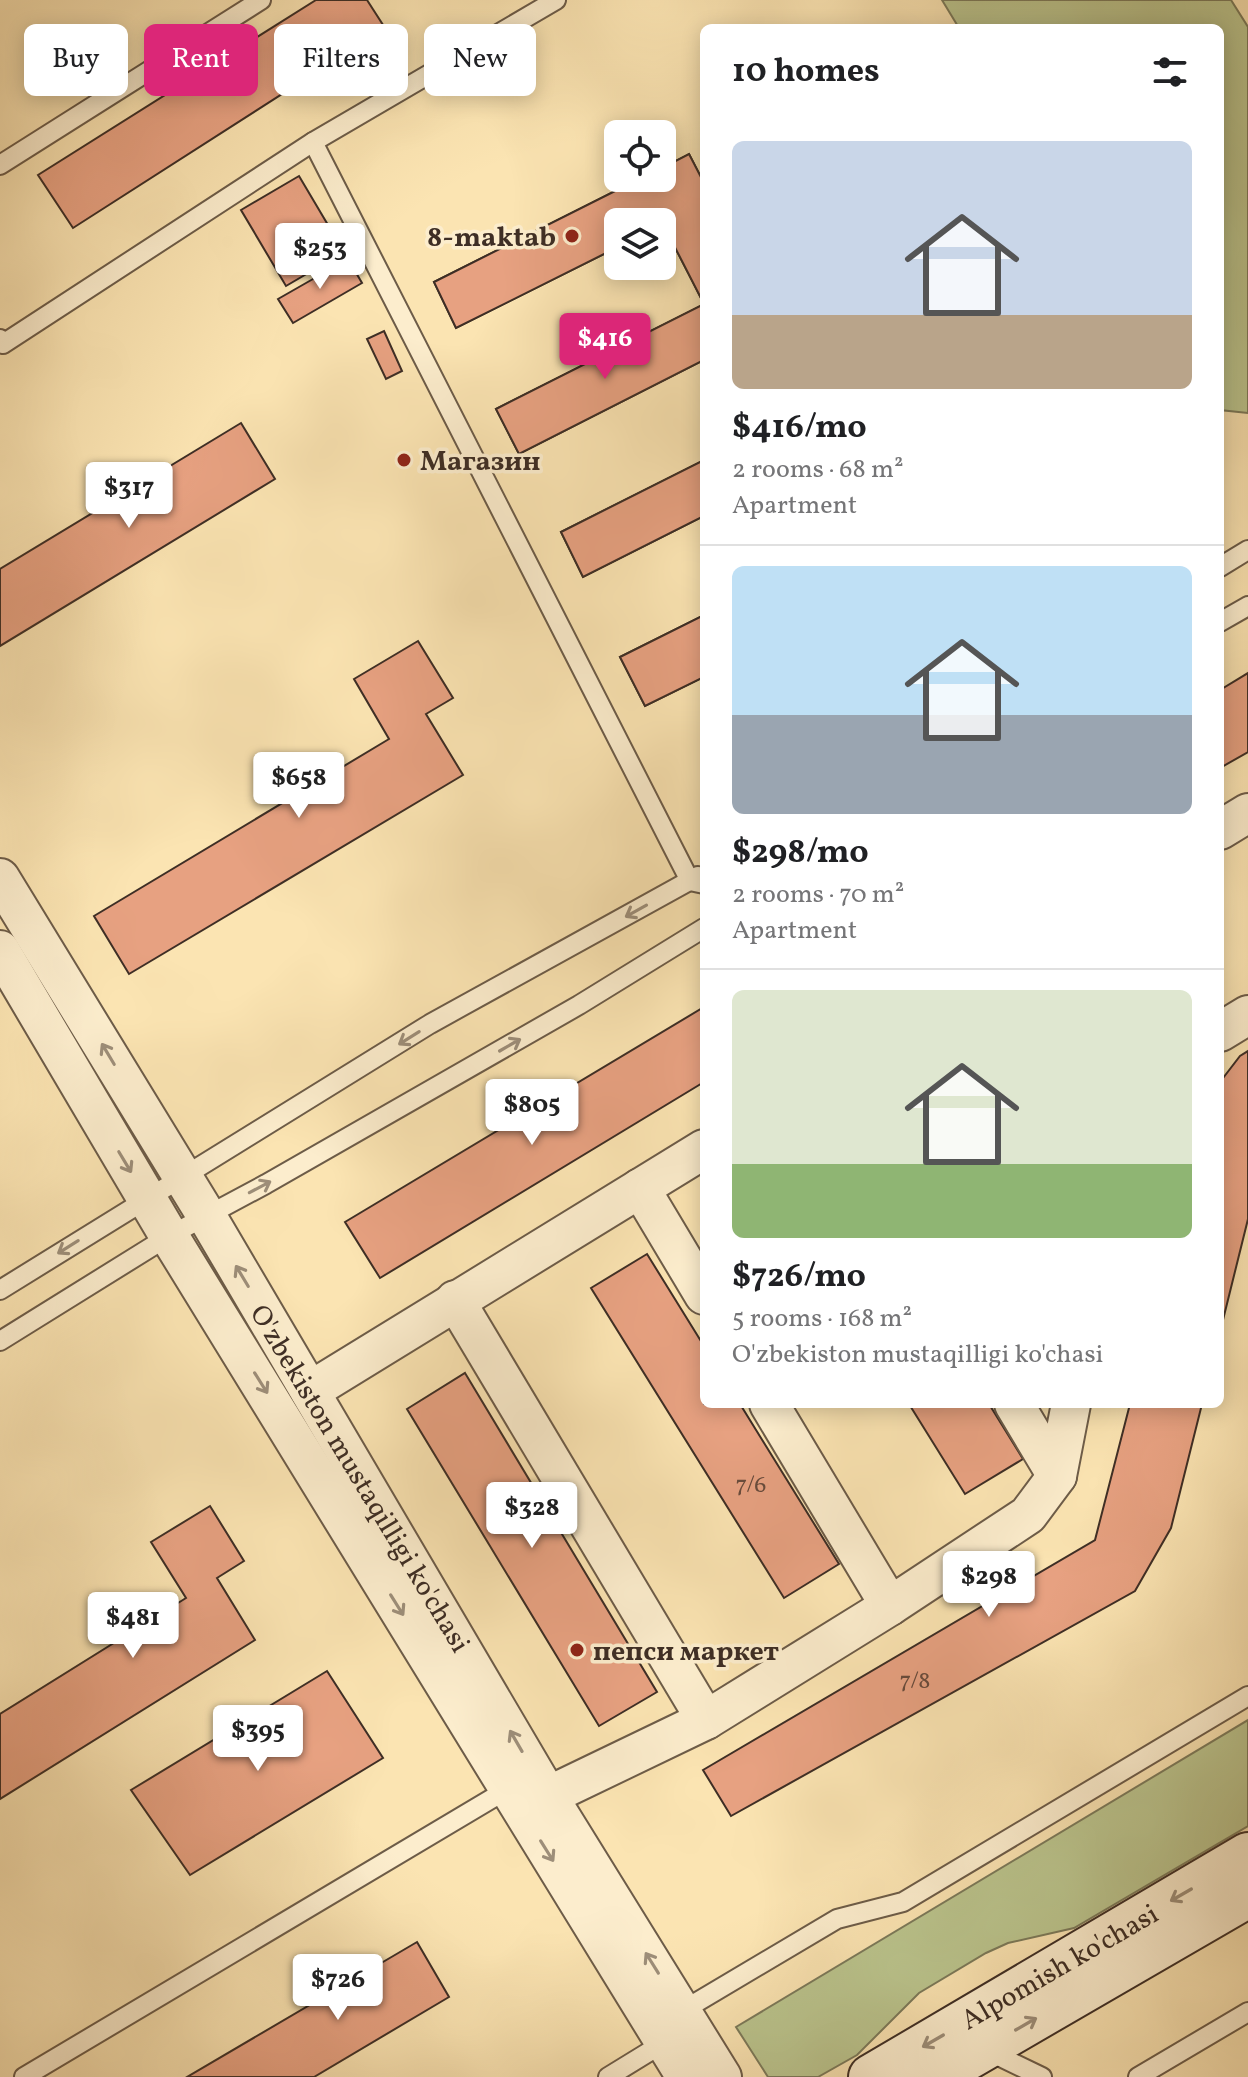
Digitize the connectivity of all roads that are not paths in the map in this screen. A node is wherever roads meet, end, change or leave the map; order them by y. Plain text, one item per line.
1 (261, 0) edge
2 (556, 0) edge
3 (313, 142) junction
4 (0, 165) edge
5 (0, 339) edge
6 (1248, 550) edge
7 (1224, 565) edge
8 (1248, 606) edge
9 (1224, 620) edge
10 (1248, 813) edge
11 (1224, 828) edge
12 (0, 878) edge
13 (699, 879) edge
14 (700, 930) edge
15 (0, 950) edge
16 (1248, 1015) edge
17 (1224, 1030) edge
18 (700, 1151) edge
19 (183, 1176) junction
20 (640, 1188) junction
21 (146, 1198) junction
22 (206, 1215) junction
23 (169, 1236) junction
24 (700, 1288) edge
25 (0, 1290) edge
26 (455, 1300) junction
27 (0, 1341) edge
28 (310, 1391) junction
29 (771, 1408) edge
30 (1016, 1408) edge
31 (1070, 1408) edge
32 (1057, 1476) junction
33 (890, 1606) junction
34 (1248, 1696) edge
35 (706, 1720) junction
36 (508, 1789) junction
37 (548, 1796) junction
38 (1248, 1855) edge
39 (1248, 1895) edge
40 (1248, 2012) edge
41 (674, 2027) junction
42 (983, 2049) junction
43 (24, 2077) edge
44 (608, 2077) edge
45 (686, 2077) edge
46 (722, 2077) edge
47 (871, 2077) edge
48 (934, 2077) edge
49 (1042, 2077) edge
50 (1138, 2077) edge

1 - 4 lane
2 - 3 lane
3 - 5 lane
3 - 13 lane
6 - 7 lane
8 - 9 lane
10 - 11 street
19 -> 12 street, O'zbekiston mustaqilligi ko'chasi
13 -> 19 lane
22 -> 14 lane
15 -> 21 street, O'zbekiston mustaqilligi ko'chasi
16 - 17 street
18 - 20 street
19 - 21 lane
19 - 22 street, O'zbekiston mustaqilligi ko'chasi
20 - 24 street
20 - 26 street
21 - 23 street, O'zbekiston mustaqilligi ko'chasi
21 -> 25 lane
22 - 23 lane
28 -> 22 street, O'zbekiston mustaqilligi ko'chasi
23 - 27 lane
23 -> 36 street, O'zbekiston mustaqilligi ko'chasi
26 - 28 street
26 - 35 street
37 -> 28 street, O'zbekiston mustaqilligi ko'chasi
29 - 33 street
30 - 32 street
31 - 32 street
32 - 33 street
33 - 35 street
34 - 41 lane
35 - 37 street
36 -> 41 street, O'zbekiston mustaqilligi ko'chasi
36 - 43 lane
41 -> 37 street, O'zbekiston mustaqilligi ko'chasi
38 -> 47 main road, Alpomish ko'chasi
42 -> 39 main road, Alpomish ko'chasi
40 - 50 lane
41 - 44 lane
41 - 45 street, O'zbekiston mustaqilligi ko'chasi
41 - 46 street, O'zbekiston mustaqilligi ko'chasi
42 - 48 main road, Alpomish ko'chasi
42 - 49 lane

